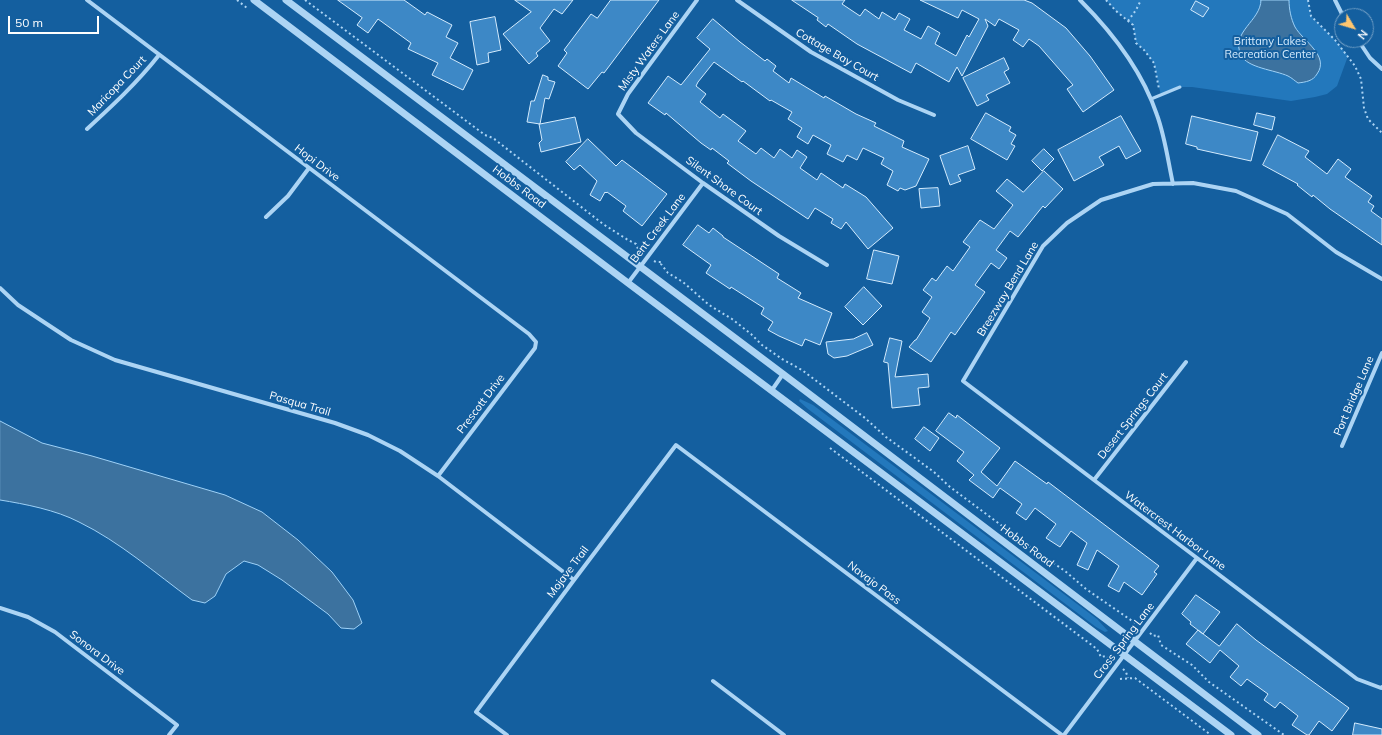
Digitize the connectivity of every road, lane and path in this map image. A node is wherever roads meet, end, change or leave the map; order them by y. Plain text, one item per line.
1 (86, 0) edge
2 (254, 0) edge
3 (286, 0) edge
4 (305, 0) edge
5 (697, 0) edge
6 (738, 0) edge
7 (1080, 0) edge
8 (1141, 0) edge
9 (1308, 0) edge
10 (1128, 21) dead end
11 (1363, 48) edge
12 (159, 55) junction
13 (1382, 69) edge
14 (1180, 87) dead end
15 (1151, 99) junction
16 (618, 114) joint
17 (934, 115) dead end
18 (87, 129) dead end
19 (1382, 133) edge
20 (309, 168) junction
21 (703, 183) junction
22 (1173, 184) junction
23 (266, 218) dead end
24 (648, 257) junction
25 (827, 265) dead end
26 (640, 268) junction
27 (1382, 280) edge
28 (628, 283) junction
29 (0, 288) edge
30 (536, 342) joint
31 (1382, 352) edge
32 (1186, 362) dead end
33 (783, 374) junction
34 (963, 381) joint
35 (772, 390) junction
36 (676, 445) joint
37 (1342, 446) dead end
38 (438, 476) junction
39 (1094, 480) junction
40 (1197, 558) junction
41 (574, 580) junction
42 (0, 608) edge
43 (1144, 629) junction
44 (1135, 642) junction
45 (1124, 655) junction
46 (1106, 656) dead end
47 (1101, 657) dead end
48 (1126, 672) dead end
49 (1128, 678) junction
50 (1120, 679) dead end
51 (713, 681) dead end
52 (1382, 687) edge
53 (169, 735) edge
54 (507, 735) edge
55 (784, 735) edge
56 (1063, 735) edge
57 (1211, 735) edge
58 (1230, 735) edge
59 (1258, 735) edge
60 (1284, 735) edge

1 - 12 street, Hopi Drive
2 - 28 street, Hobbs Road
3 - 26 street, Hobbs Road
4 - 24 path
5 - 16 street, Misty Waters Lane
6 - 17 street, Cottage Bay Court
7 - 15 street
8 - 10 path
9 - 19 path
11 - 13 street
12 - 18 street, Maricopa Court
12 - 20 street, Hopi Drive
14 - 15 lane
15 - 22 street
16 - 21 street, Silent Shore Court
20 - 23 street
20 - 30 street, Hopi Drive
21 - 24 street, Bent Creek Lane
21 - 25 street, Silent Shore Court
22 - 27 street, Breezway Bend Lane
22 - 34 street, Breezway Bend Lane
24 - 26 street, Bent Creek Lane
24 - 43 path
26 - 28 street, Bent Creek Lane
26 - 33 street, Hobbs Road
28 - 35 street, Hobbs Road
29 - 38 street, Pasqua Trail
30 - 38 street, Prescott Drive
31 - 37 street, Port Bridge Lane
32 - 39 street, Desert Springs Court
33 - 35 street
33 - 44 street, Hobbs Road
34 - 39 street, Watercrest Harbor Lane
35 - 45 street, Hobbs Road
36 - 41 street, Mojave Trail
36 - 56 street, Navajo Pass
38 - 41 street, Pasqua Trail
39 - 40 street, Watercrest Harbor Lane
40 - 43 street, Cross Spring Lane
40 - 52 street, Watercrest Harbor Lane
41 - 54 street, Mojave Trail
42 - 53 street, Sonora Drive
43 - 44 street, Cross Spring Lane
43 - 60 path
44 - 45 street, Cross Spring Lane
44 - 59 street, Hobbs Road
45 - 56 street, Cross Spring Lane
45 - 58 street, Hobbs Road
46 - 47 path
48 - 49 path
49 - 50 path
49 - 57 path
51 - 55 street

